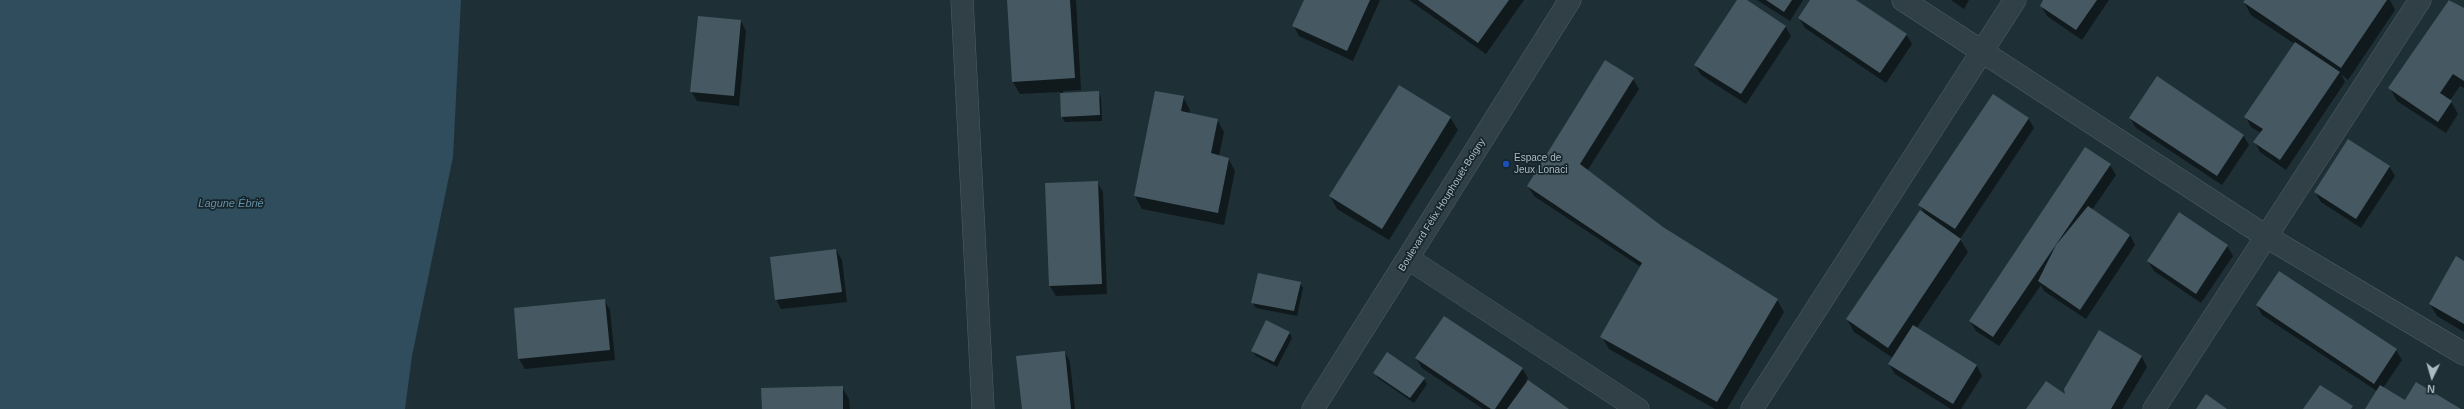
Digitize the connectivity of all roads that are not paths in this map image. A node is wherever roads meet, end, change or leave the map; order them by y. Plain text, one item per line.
1 (962, 0) edge
2 (1570, 0) edge
3 (1903, 0) edge
4 (2015, 0) edge
5 (2420, 0) edge
6 (1982, 50) junction
7 (2267, 237) junction
8 (1409, 259) junction
9 (2464, 354) edge
10 (983, 409) edge
11 (1313, 409) edge
12 (1638, 409) edge
13 (1752, 409) edge
14 (2154, 409) edge

1 - 10 street
2 - 8 street, Boulevard Félix Houphouët-Boigny
3 - 6 street
4 - 6 street
5 - 7 street
6 - 7 street
6 - 13 street
7 - 9 street
7 - 14 street
8 - 11 street, Boulevard Félix Houphouët-Boigny
8 - 12 street

